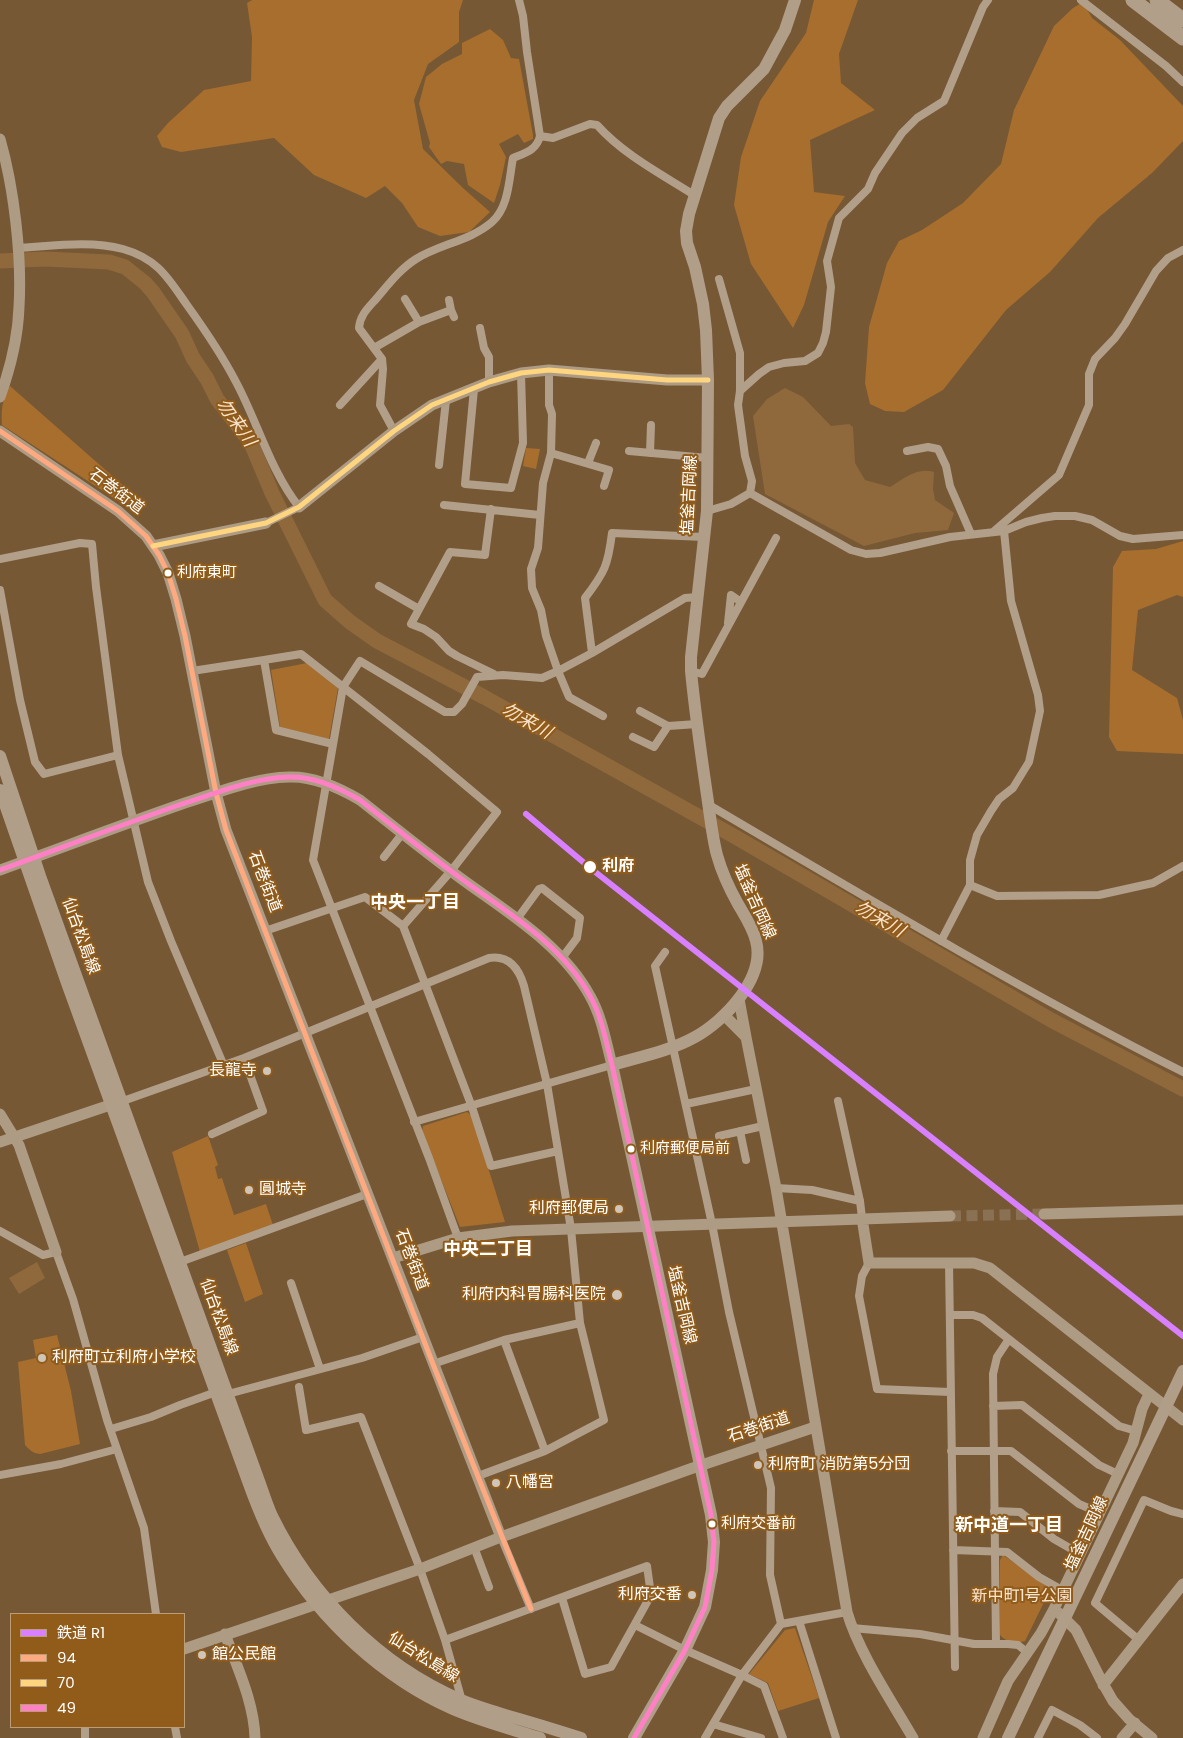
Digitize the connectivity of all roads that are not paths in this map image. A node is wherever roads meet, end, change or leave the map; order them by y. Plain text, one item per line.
1 (518, 0) edge
2 (795, 0) edge
3 (988, 0) edge
4 (1081, 0) edge
5 (1133, 0) edge
6 (1158, 0) edge
7 (1183, 20) edge
8 (1183, 38) edge
9 (1183, 82) edge
10 (540, 136) junction
11 (0, 139) edge
12 (694, 195) junction
13 (17, 248) junction
14 (1183, 250) edge
15 (719, 279) dead end
16 (405, 298) dead end
17 (450, 300) dead end
18 (419, 322) junction
19 (480, 328) dead end
20 (374, 348) junction
21 (382, 360) junction
22 (549, 370) junction
23 (521, 373) junction
24 (708, 380) junction
25 (489, 382) junction
26 (474, 389) junction
27 (1, 391) edge
28 (740, 391) junction
29 (446, 400) junction
30 (340, 405) dead end
31 (651, 425) dead end
32 (0, 431) edge
33 (394, 432) junction
34 (596, 443) dead end
35 (629, 451) dead end
36 (906, 451) dead end
37 (551, 453) junction
38 (650, 453) junction
39 (708, 458) junction
40 (588, 464) junction
41 (438, 466) dead end
42 (604, 486) dead end
43 (750, 493) junction
44 (444, 505) dead end
45 (297, 508) junction
46 (491, 510) junction
47 (707, 511) junction
48 (540, 515) junction
49 (266, 523) joint
50 (1004, 531) junction
51 (993, 532) junction
52 (971, 534) junction
53 (1183, 534) edge
54 (704, 538) junction
55 (776, 538) dead end
56 (153, 546) junction
57 (485, 555) junction
58 (0, 559) edge
59 (484, 565) dead end
60 (380, 586) dead end
61 (0, 590) edge
62 (697, 597) junction
63 (741, 602) junction
64 (419, 609) junction
65 (728, 627) junction
66 (592, 653) junction
67 (264, 660) junction
68 (192, 671) junction
69 (558, 671) junction
70 (690, 672) junction
71 (496, 675) junction
72 (343, 687) junction
73 (640, 711) dead end
74 (603, 716) dead end
75 (697, 724) junction
76 (668, 726) junction
77 (633, 737) dead end
78 (333, 744) junction
79 (118, 755) junction
80 (0, 756) edge
81 (326, 783) junction
82 (0, 790) edge
83 (216, 793) junction
84 (709, 807) junction
85 (132, 821) junction
86 (402, 834) junction
87 (384, 857) dead end
88 (30, 860) junction
89 (1183, 866) edge
90 (0, 870) edge
91 (451, 871) junction
92 (970, 885) junction
93 (332, 908) junction
94 (517, 919) junction
95 (403, 926) junction
96 (265, 931) junction
97 (942, 941) junction
98 (665, 952) dead end
99 (562, 958) junction
100 (425, 984) junction
101 (739, 999) junction
102 (370, 1007) junction
103 (724, 1015) junction
104 (305, 1034) junction
105 (746, 1037) junction
106 (673, 1047) junction
107 (244, 1058) junction
108 (612, 1065) junction
109 (224, 1066) junction
110 (1183, 1072) edge
111 (548, 1084) junction
112 (756, 1089) junction
113 (838, 1101) dead end
114 (117, 1102) junction
115 (686, 1104) junction
116 (472, 1106) junction
117 (0, 1114) edge
118 (414, 1122) junction
119 (763, 1126) junction
120 (740, 1131) junction
121 (212, 1134) dead end
122 (719, 1136) dead end
123 (15, 1137) junction
124 (0, 1142) edge
125 (558, 1151) junction
126 (746, 1160) dead end
127 (776, 1188) junction
128 (367, 1194) junction
129 (860, 1201) junction
130 (1183, 1210) edge
131 (1044, 1214) tunnel mouth
132 (950, 1216) tunnel mouth
133 (862, 1218) junction
134 (782, 1221) junction
135 (712, 1224) junction
136 (647, 1226) junction
137 (571, 1229) junction
138 (0, 1231) edge
139 (458, 1238) junction
140 (56, 1252) junction
141 (393, 1258) junction
142 (180, 1262) junction
143 (869, 1263) junction
144 (949, 1263) junction
145 (291, 1283) dead end
146 (950, 1314) junction
147 (580, 1323) junction
148 (423, 1337) junction
149 (1009, 1339) junction
150 (504, 1340) junction
151 (433, 1364) junction
152 (320, 1369) junction
153 (1183, 1371) edge
154 (299, 1387) dead end
155 (950, 1392) junction
156 (222, 1393) junction
157 (1149, 1394) junction
158 (993, 1406) junction
159 (1183, 1420) edge
160 (815, 1427) junction
161 (111, 1429) junction
162 (1136, 1431) junction
163 (761, 1444) junction
164 (117, 1449) junction
165 (545, 1451) junction
166 (951, 1451) junction
167 (994, 1451) junction
168 (700, 1465) junction
169 (1118, 1474) junction
170 (0, 1475) edge
171 (478, 1476) junction
172 (994, 1511) junction
173 (1100, 1513) junction
174 (1183, 1514) edge
175 (501, 1537) junction
176 (474, 1548) junction
177 (953, 1550) junction
178 (995, 1552) junction
179 (1080, 1554) junction
180 (420, 1568) junction
181 (1183, 1584) edge
182 (489, 1587) dead end
183 (1062, 1590) junction
184 (562, 1598) junction
185 (321, 1601) junction
186 (531, 1609) junction
187 (1054, 1609) junction
188 (847, 1612) junction
189 (156, 1613) edge
190 (799, 1621) junction
191 (781, 1624) junction
192 (635, 1625) junction
193 (852, 1628) junction
194 (225, 1634) junction
195 (445, 1640) junction
196 (954, 1640) junction
197 (1139, 1640) junction
198 (996, 1644) junction
199 (185, 1649) edge
200 (684, 1650) junction
201 (1028, 1653) junction
202 (955, 1667) dead end
203 (742, 1676) junction
204 (1103, 1685) junction
205 (462, 1701) junction
206 (713, 1724) junction
207 (1135, 1724) junction
208 (255, 1738) edge
209 (540, 1738) edge
210 (581, 1738) edge
211 (634, 1738) edge
212 (705, 1738) edge
213 (761, 1738) edge
214 (782, 1738) edge
215 (836, 1738) edge
216 (913, 1738) edge
217 (983, 1738) edge
218 (1008, 1738) edge
219 (1038, 1738) edge
220 (1097, 1738) edge
221 (1122, 1738) edge
222 (1152, 1738) edge

1 - 10 street
2 - 12 main road, 塩釜吉岡線
3 - 28 street
4 - 9 street
5 - 8 highway
6 - 7 highway
10 - 12 street
10 - 20 street
11 - 13 street
12 - 24 main road, 塩釜吉岡線
13 - 27 street
13 - 45 street
14 - 51 street
15 - 28 street
16 - 18 street
17 - 18 street
18 - 20 street
19 - 25 street
20 - 21 street
21 - 30 street
21 - 33 street
22 - 23 street
22 - 24 street
22 - 37 street
23 - 25 street
23 - 26 street
24 - 39 main road, 塩釜吉岡線
25 - 26 street
26 - 29 street
28 - 43 street
29 - 33 street
29 - 41 street
31 - 38 street
32 - 56 street, 石巻街道
33 - 45 street
34 - 40 street
35 - 38 street
36 - 52 street
37 - 40 street
37 - 48 street
38 - 39 street
39 - 47 main road, 塩釜吉岡線
40 - 42 street
43 - 47 street
43 - 52 street
44 - 46 street
45 - 49 street
46 - 48 street
46 - 57 street
47 - 54 main road, 塩釜吉岡線
48 - 69 street
49 - 56 street
50 - 51 street
50 - 53 street
50 - 92 street
51 - 52 street
54 - 62 main road, 塩釜吉岡線
54 - 66 street
55 - 63 street
56 - 68 street, 石巻街道
57 - 59 street
57 - 64 street
58 - 79 street
60 - 64 street
61 - 79 street
62 - 66 street
62 - 70 main road, 塩釜吉岡線
63 - 65 street
63 - 65 street
64 - 71 street
65 - 70 street
66 - 69 street
67 - 68 street
67 - 72 street
67 - 78 street
68 - 83 street, 石巻街道
69 - 71 street
69 - 74 street
70 - 75 main road, 塩釜吉岡線
71 - 72 street
72 - 78 street
72 - 91 street
73 - 76 street
75 - 76 street
75 - 84 main road, 塩釜吉岡線
76 - 77 street
78 - 81 street
79 - 85 street
80 - 88 main road, 仙台松島線
81 - 83 street
81 - 86 street
81 - 93 street
82 - 88 main road, 仙台松島線
83 - 85 street
83 - 96 street, 石巻街道
84 - 97 street
84 - 101 main road, 塩釜吉岡線
85 - 88 street
85 - 109 street
86 - 87 street
86 - 91 street
88 - 90 street
88 - 114 main road, 仙台松島線
89 - 92 street
91 - 94 street
91 - 95 street
92 - 97 street
93 - 95 street
93 - 96 street
93 - 102 street
94 - 99 street
94 - 99 street
95 - 100 street
96 - 104 street, 石巻街道
97 - 110 street
98 - 106 street
99 - 108 street
100 - 102 street
100 - 111 street
100 - 116 street
101 - 103 main road, 塩釜吉岡線
101 - 105 street
102 - 104 street
102 - 118 street
103 - 105 street
103 - 106 main road, 塩釜吉岡線
104 - 107 street
104 - 128 street, 石巻街道
105 - 112 street
106 - 108 main road, 塩釜吉岡線
106 - 115 street
107 - 109 street
107 - 121 street
108 - 111 street
108 - 136 main road, 塩釜吉岡線
109 - 114 street
111 - 116 street
111 - 125 street
112 - 115 street
112 - 119 street
113 - 129 street
114 - 123 street
114 - 142 main road, 仙台松島線
114 - 156 main road, 仙台松島線
115 - 135 street
116 - 118 street
116 - 125 street
117 - 123 street
118 - 139 street
119 - 120 street
119 - 127 street
120 - 122 street
120 - 126 street
123 - 124 street
123 - 140 street
125 - 137 street
127 - 129 street
127 - 134 street
128 - 141 street, 石巻街道
128 - 142 street
129 - 133 street
130 - 131 street
132 - 133 street
133 - 134 street
133 - 143 street
134 - 135 street
134 - 160 street
135 - 136 street
135 - 163 street
136 - 137 street
136 - 168 main road, 塩釜吉岡線
137 - 139 street
137 - 147 street
138 - 140 street
139 - 141 street
140 - 161 street
141 - 148 street, 石巻街道
142 - 156 main road, 仙台松島線
143 - 144 street
143 - 155 street
144 - 146 street
144 - 157 street
145 - 152 street
146 - 149 street
146 - 155 street
147 - 150 street
147 - 165 street
148 - 151 street, 石巻街道
148 - 152 street
149 - 158 street
149 - 162 street
150 - 151 street
150 - 165 street
151 - 171 street, 石巻街道
152 - 156 street
153 - 218 main road, 塩釜吉岡線, bridge
154 - 180 street
155 - 166 street
156 - 161 street
156 - 185 main road, 仙台松島線
157 - 159 street
157 - 162 street
158 - 167 street
158 - 169 street
160 - 163 street, 石巻街道
160 - 188 street, 石巻街道
161 - 164 street
162 - 169 street
163 - 168 street, 石巻街道
163 - 191 street
164 - 170 street
164 - 189 street
165 - 171 street
166 - 167 street
166 - 177 street
167 - 172 street
167 - 173 street
168 - 175 street, 石巻街道
168 - 200 main road, 塩釜吉岡線
169 - 173 street
171 - 175 street, 石巻街道
172 - 178 street
172 - 179 street
173 - 179 street
174 - 197 street
175 - 176 street
175 - 186 street
176 - 180 street
176 - 182 street
177 - 178 street
177 - 196 street
178 - 183 street
178 - 198 street
179 - 183 street
180 - 185 street
180 - 195 street
181 - 197 street
183 - 187 street
184 - 186 street
184 - 192 street
184 - 192 street
185 - 194 street
185 - 205 main road, 仙台松島線
185 - 209 main road, 仙台松島線
186 - 195 street
187 - 201 street
187 - 204 street
188 - 190 street
188 - 193 street, 石巻街道
190 - 191 street
190 - 215 street
191 - 203 street
192 - 200 street
193 - 196 street
193 - 216 street, 石巻街道
194 - 199 street
194 - 208 street
195 - 205 street
196 - 198 street
196 - 202 street
197 - 204 street
198 - 201 street
200 - 203 street
200 - 211 main road, 塩釜吉岡線
201 - 217 street
203 - 206 street
203 - 214 street
204 - 207 street
205 - 210 main road, 仙台松島線
206 - 212 street
206 - 213 street
207 - 221 street
207 - 222 street
219 - 220 street

